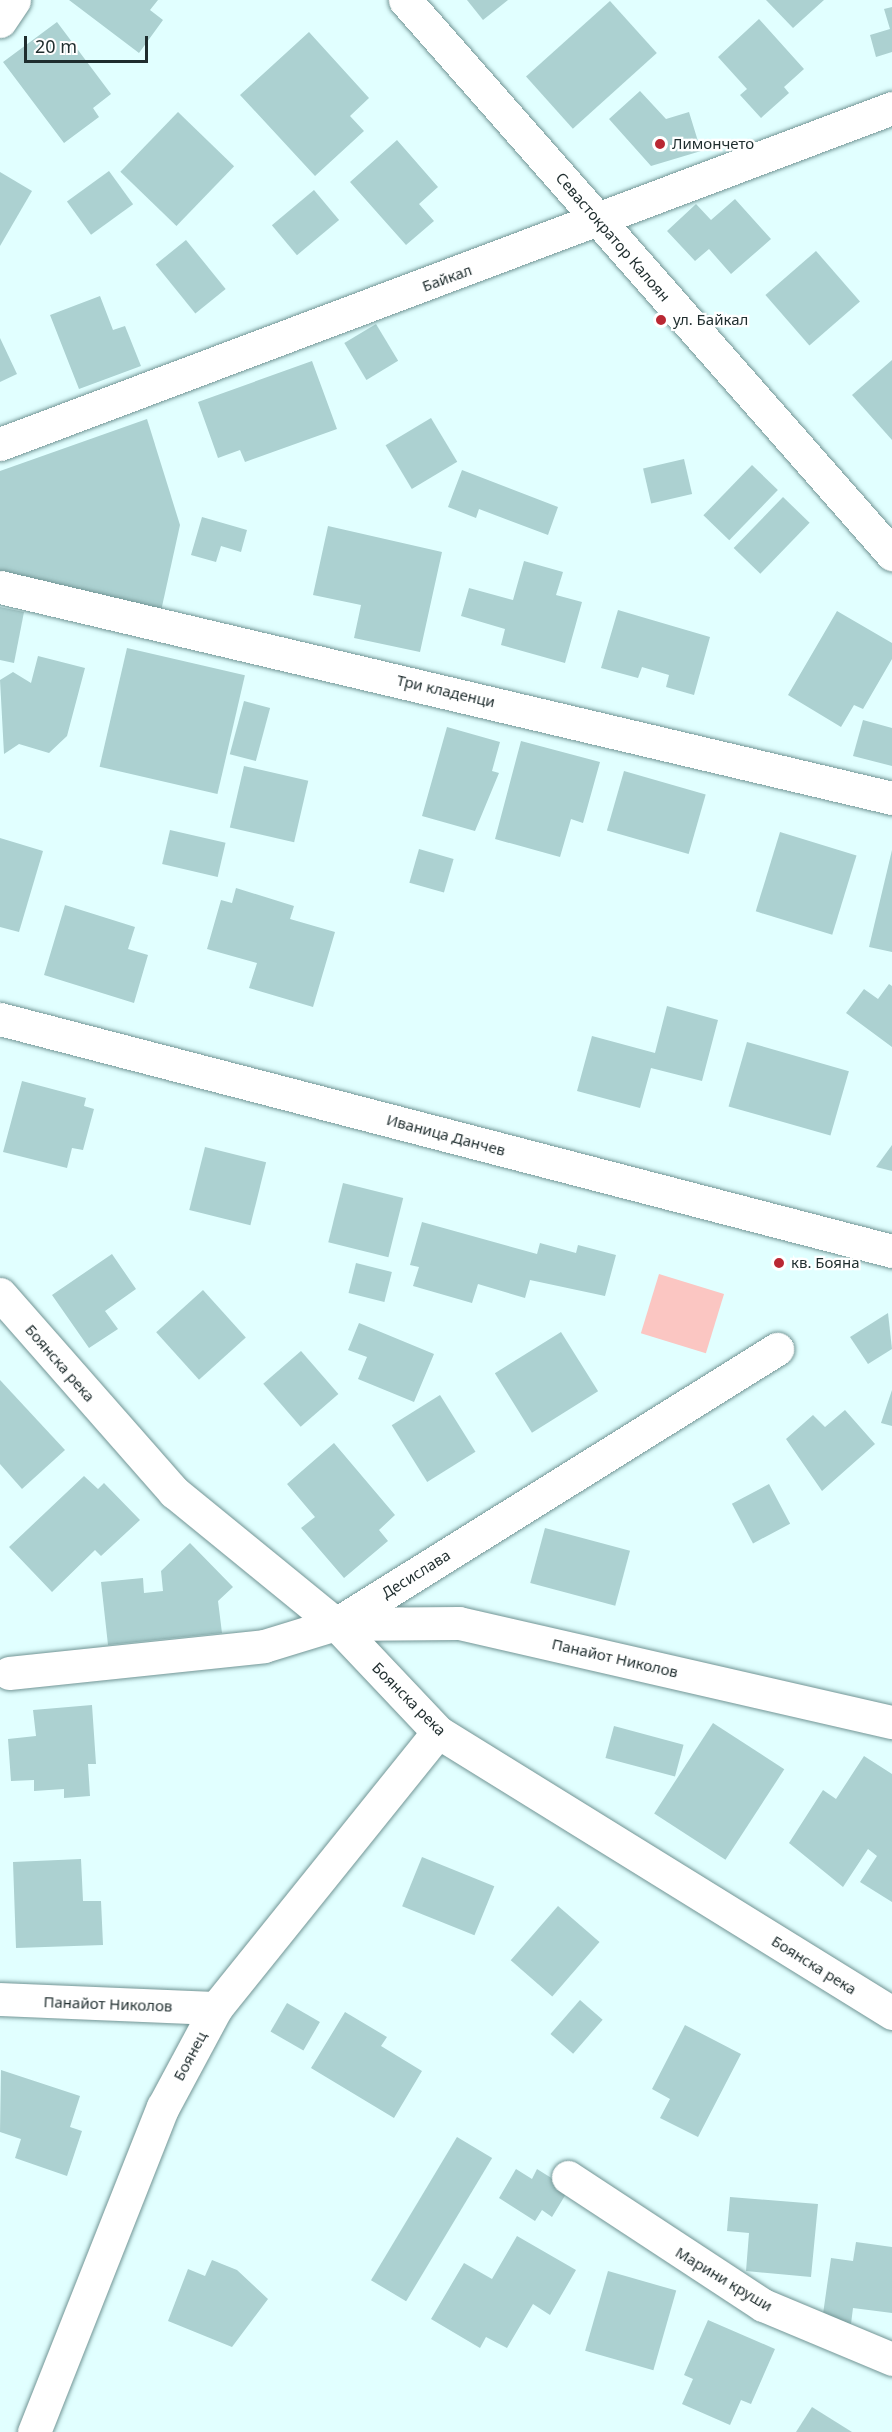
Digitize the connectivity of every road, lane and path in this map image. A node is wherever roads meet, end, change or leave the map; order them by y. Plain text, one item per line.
1 (14, 0) edge
2 (405, 0) edge
3 (0, 21) edge
4 (892, 108) edge
5 (600, 222) junction
6 (0, 444) edge
7 (892, 554) edge
8 (0, 587) edge
9 (892, 798) edge
10 (0, 1019) edge
11 (892, 1251) edge
12 (0, 1294) edge
13 (777, 1349) dead end
14 (336, 1624) junction
15 (9, 1673) dead end
16 (892, 1722) edge
17 (438, 1732) junction
18 (0, 1999) edge
19 (216, 2008) junction
20 (892, 2013) edge
21 (568, 2177) dead end
22 (892, 2359) edge
23 (34, 2432) edge

1 - 3 street
2 - 5 street, Севастократор Калоян
4 - 5 street, Байкал
5 - 6 street, Байкал
5 - 7 street, Севастократор Калоян
8 - 9 street, Три кладенци
10 - 11 street, Иваница Данчев
12 - 14 street, Боянска река
13 - 14 street, Десислава
14 - 15 street, Десислава
14 - 16 street, Панайот Николов
14 - 17 street, Боянска река
17 - 19 street, Боянец
17 - 20 street, Боянска река
18 - 19 street, Панайот Николов
19 - 23 street, Боянец
21 - 22 street, Марини круши

